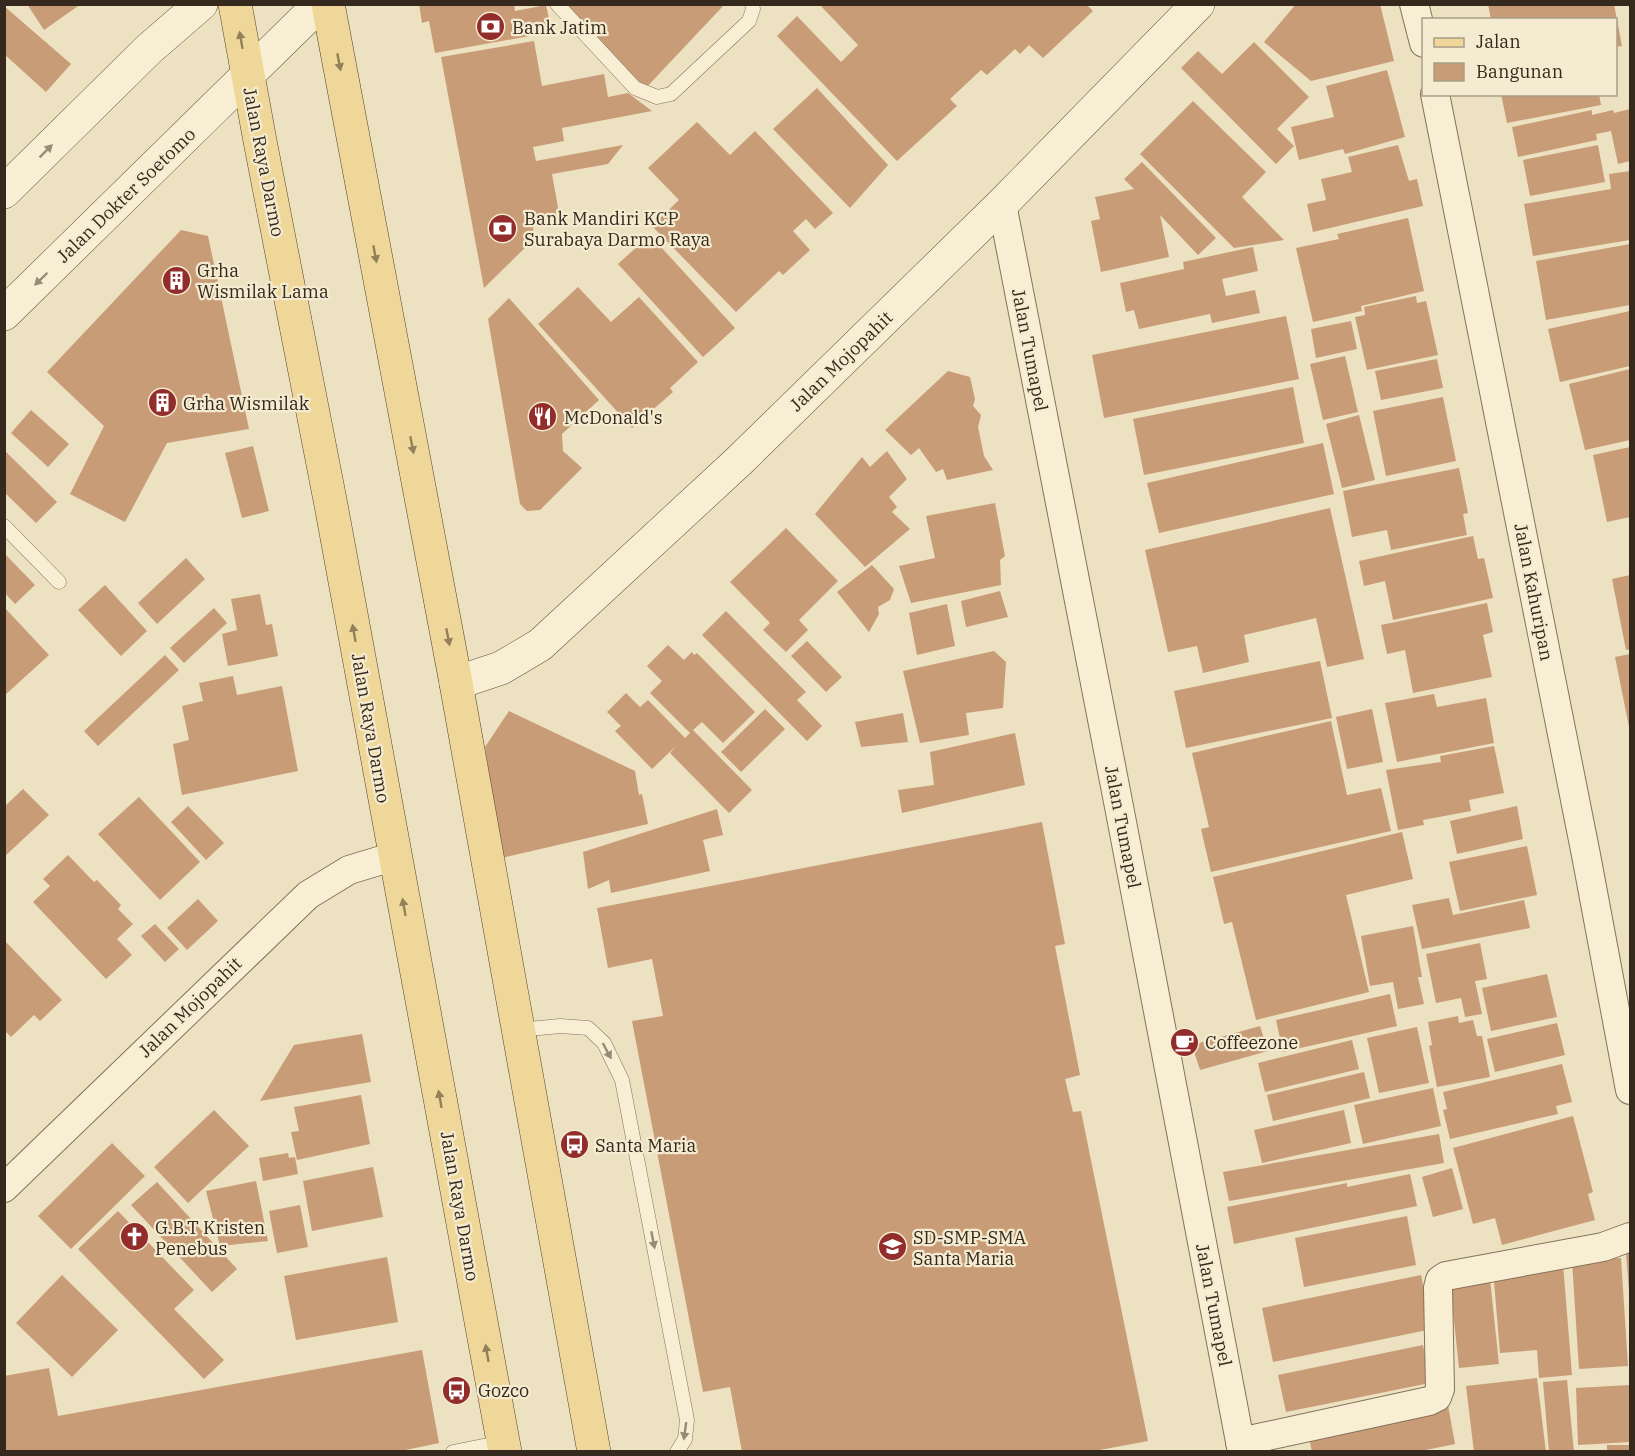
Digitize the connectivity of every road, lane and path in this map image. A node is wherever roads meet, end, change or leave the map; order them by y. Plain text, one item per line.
1 (201, 4) edge
2 (235, 4) edge
3 (320, 4) edge
4 (328, 4) edge
5 (557, 4) edge
6 (752, 4) edge
7 (1198, 4) edge
8 (1414, 4) edge
9 (1422, 35) edge
10 (247, 76) junction
11 (1435, 96) edge
12 (4, 192) edge
13 (1002, 204) junction
14 (4, 314) edge
15 (4, 526) edge
16 (59, 582) dead end
17 (456, 683) junction
18 (395, 856) junction
19 (519, 1030) junction
20 (1630, 1090) edge
21 (4, 1188) edge
22 (1630, 1237) edge
23 (504, 1447) edge
24 (1241, 1447) edge
25 (453, 1452) edge
26 (594, 1452) edge
27 (677, 1452) edge

12 -> 1 street
10 -> 2 main road, Jalan Raya Darmo
3 - 10 street, Jalan Dokter Soetomo
4 -> 17 main road
5 - 6 lane
7 - 13 street, Jalan Mojopahit
8 - 9 street
10 -> 14 street, Jalan Dokter Soetomo
18 -> 10 main road, Jalan Raya Darmo
11 - 20 street, Jalan Kahuripan
13 - 17 street, Jalan Mojopahit
13 - 24 street, Jalan Tumapel
15 - 16 lane
17 - 19 main road
18 - 21 street, Jalan Mojopahit
23 -> 18 main road, Jalan Raya Darmo
19 - 26 main road
19 -> 27 lane
22 - 24 street
23 - 25 lane

